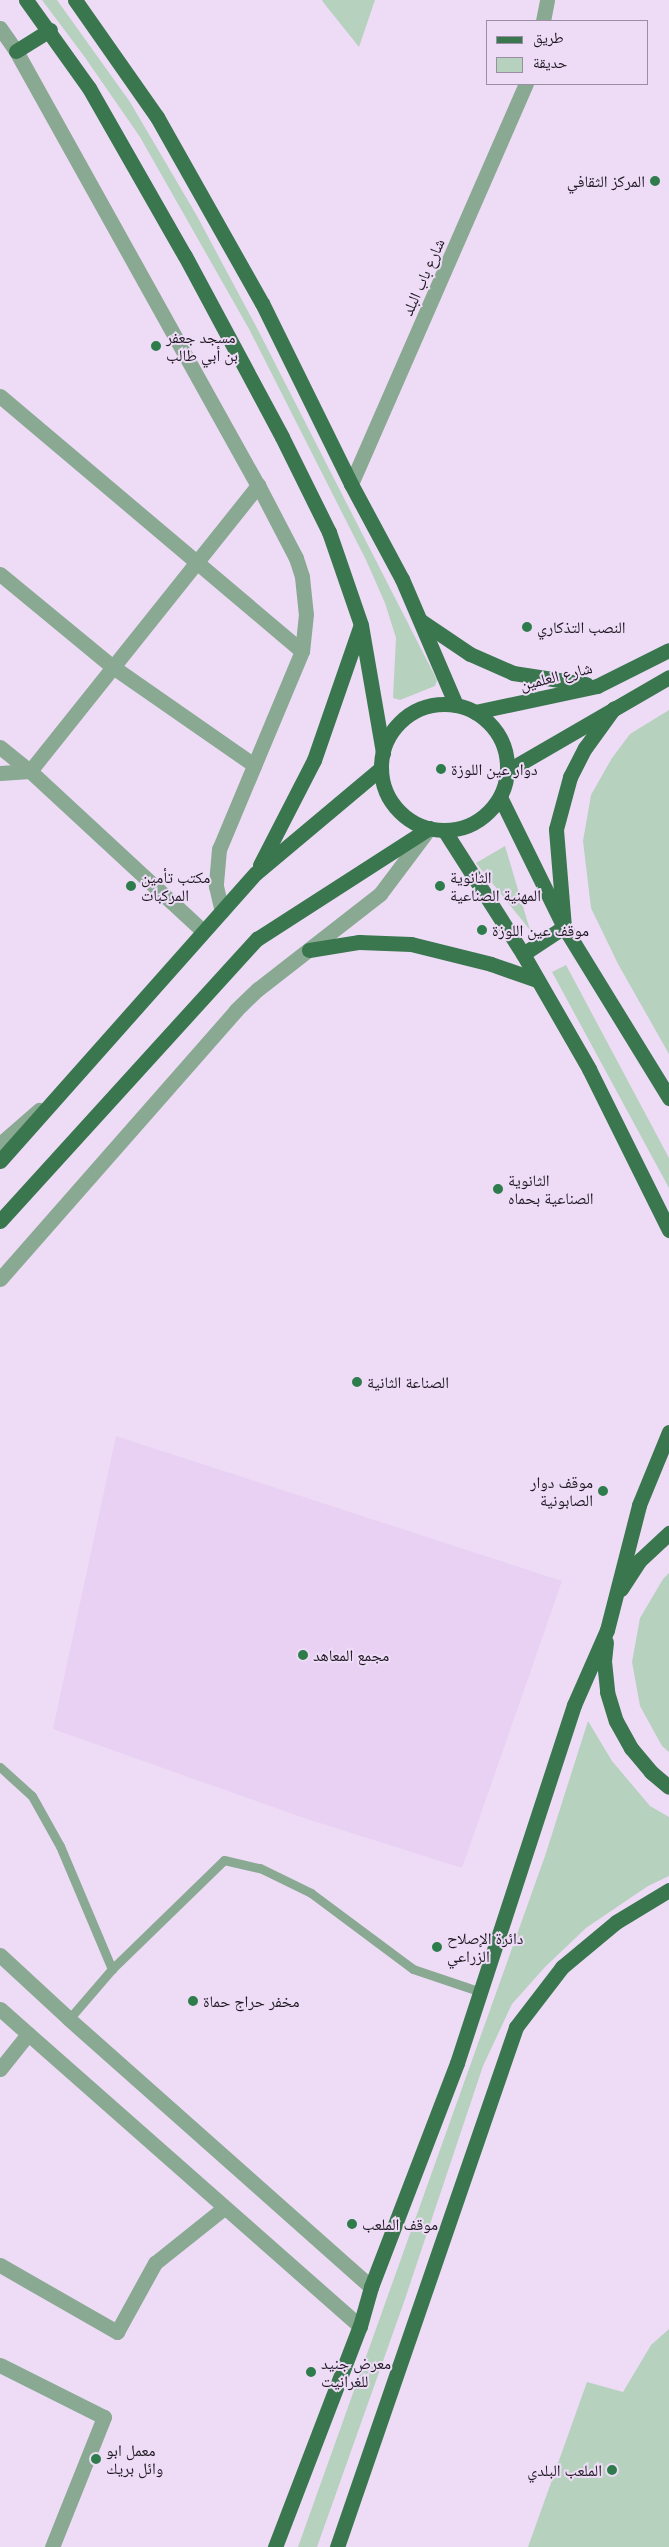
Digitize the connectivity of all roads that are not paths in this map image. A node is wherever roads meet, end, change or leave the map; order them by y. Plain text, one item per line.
1 (26, 0) edge
2 (75, 0) edge
3 (548, 0) edge
4 (543, 20) edge
5 (0, 28) edge
6 (50, 30) junction
7 (16, 51) junction
8 (526, 85) edge
9 (0, 396) edge
10 (351, 484) junction
11 (258, 485) junction
12 (197, 562) junction
13 (0, 574) edge
14 (421, 621) junction
15 (361, 625) junction
16 (669, 650) edge
17 (302, 651) junction
18 (113, 667) junction
19 (669, 677) edge
20 (597, 686) junction
21 (456, 705) junction
22 (614, 708) junction
23 (475, 712) junction
24 (0, 747) edge
25 (382, 761) junction
26 (254, 765) junction
27 (30, 771) junction
28 (508, 771) junction
29 (0, 773) edge
30 (500, 797) junction
31 (436, 829) junction
32 (256, 872) junction
33 (222, 911) junction
34 (564, 927) junction
35 (203, 931) junction
36 (309, 950) junction
37 (522, 954) junction
38 (538, 980) junction
39 (75, 1077) junction
40 (669, 1098) edge
41 (0, 1144) edge
42 (0, 1161) edge
43 (0, 1221) edge
44 (669, 1230) edge
45 (0, 1280) edge
46 (669, 1432) edge
47 (669, 1533) edge
48 (607, 1630) junction
49 (0, 1767) edge
50 (669, 1787) edge
51 (669, 1890) edge
52 (0, 1954) edge
53 (112, 1969) junction
54 (481, 1992) junction
55 (0, 2009) edge
56 (69, 2019) junction
57 (28, 2034) junction
58 (0, 2069) edge
59 (224, 2208) junction
60 (0, 2265) edge
61 (371, 2287) junction
62 (360, 2326) junction
63 (0, 2365) edge
64 (52, 2547) edge
65 (275, 2547) edge
66 (338, 2547) edge

1 - 6 main road
2 - 10 main road
3 - 4 street
5 - 7 street
6 - 7 main road
6 - 15 main road
7 - 11 street
8 - 10 street, شارع باب البلد
9 - 12 street
10 - 14 main road
11 - 12 street
11 - 17 street
12 - 17 street
12 - 18 street
13 - 18 street
14 - 20 main road
14 - 21 main road
15 - 25 main road
15 - 32 main road
16 - 20 main road, شارع العلمين
17 - 26 street
18 - 26 street
18 - 27 street
19 - 22 main road
20 - 23 main road, شارع العلمين
21 - 23 main road
21 - 25 main road
22 - 28 main road
22 - 34 main road
23 - 28 main road
24 - 27 street
25 - 31 main road
25 - 32 main road
26 - 33 street
27 - 29 street
27 - 35 street
28 - 30 main road
30 - 31 main road
30 - 34 main road
31 - 36 street
31 - 37 main road
31 - 43 main road
32 - 33 main road
33 - 35 main road
34 - 37 main road
34 - 40 main road
35 - 39 main road
36 - 38 main road
36 - 45 street
37 - 38 main road
38 - 44 main road
39 - 41 street
39 - 42 main road
46 - 48 main road
47 - 48 main road
48 - 50 main road
48 - 54 main road
49 - 53 lane
51 - 66 main road
52 - 56 street
53 - 54 lane
53 - 56 lane
54 - 61 main road
55 - 57 street
56 - 61 street
57 - 58 street
57 - 59 street
59 - 60 street
59 - 62 street
61 - 62 main road
62 - 65 main road
63 - 64 street

